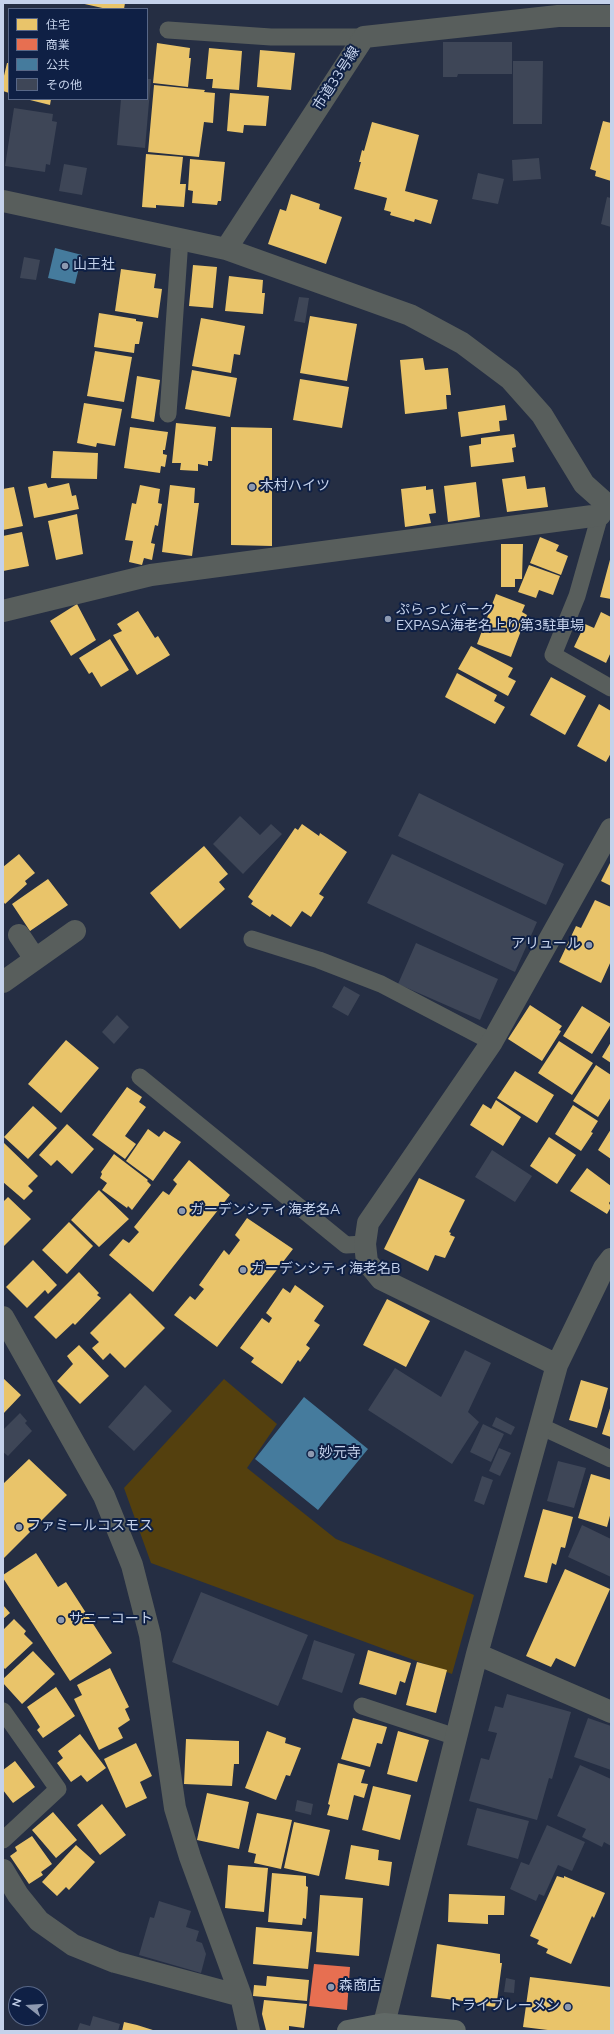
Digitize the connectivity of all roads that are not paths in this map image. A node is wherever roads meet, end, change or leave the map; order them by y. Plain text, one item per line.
1 (558, 9) edge
2 (611, 16) edge
3 (168, 30) dead end
4 (364, 37) junction
5 (3, 201) edge
6 (180, 239) junction
7 (226, 249) junction
8 (168, 414) dead end
9 (607, 510) edge
10 (3, 611) edge
11 (611, 688) edge
12 (611, 829) edge
13 (74, 930) dead end
14 (19, 935) dead end
15 (252, 939) dead end
16 (35, 959) junction
17 (3, 982) edge
18 (492, 1042) junction
19 (140, 1077) dead end
20 (365, 1244) junction
21 (611, 1259) edge
22 (5, 1326) edge
23 (557, 1365) junction
24 (540, 1426) junction
25 (611, 1459) edge
26 (477, 1654) junction
27 (362, 1706) dead end
28 (3, 1711) edge
29 (611, 1712) edge
30 (456, 1737) junction
31 (3, 1840) edge
32 (3, 1870) edge
33 (241, 1996) junction
34 (384, 2024) junction
35 (249, 2031) edge
36 (348, 2031) edge
37 (455, 2031) edge

1 - 2 street, 市道33号線
1 - 4 street, 市道33号線
3 - 4 lane
4 - 7 street, 市道33号線
5 - 6 street
6 - 7 street
6 - 8 lane
7 - 9 street
9 - 10 street
9 - 11 lane
12 - 18 street
13 - 16 street
14 - 16 street
15 - 18 lane
16 - 17 street
18 - 20 street
19 - 20 lane
20 - 23 street
21 - 23 street
22 - 33 street
23 - 24 street
24 - 25 lane
24 - 26 street
26 - 29 street
26 - 30 street
27 - 30 lane
28 - 31 lane
30 - 34 street
32 - 33 street
33 - 35 street
34 - 36 main road
34 - 37 main road

